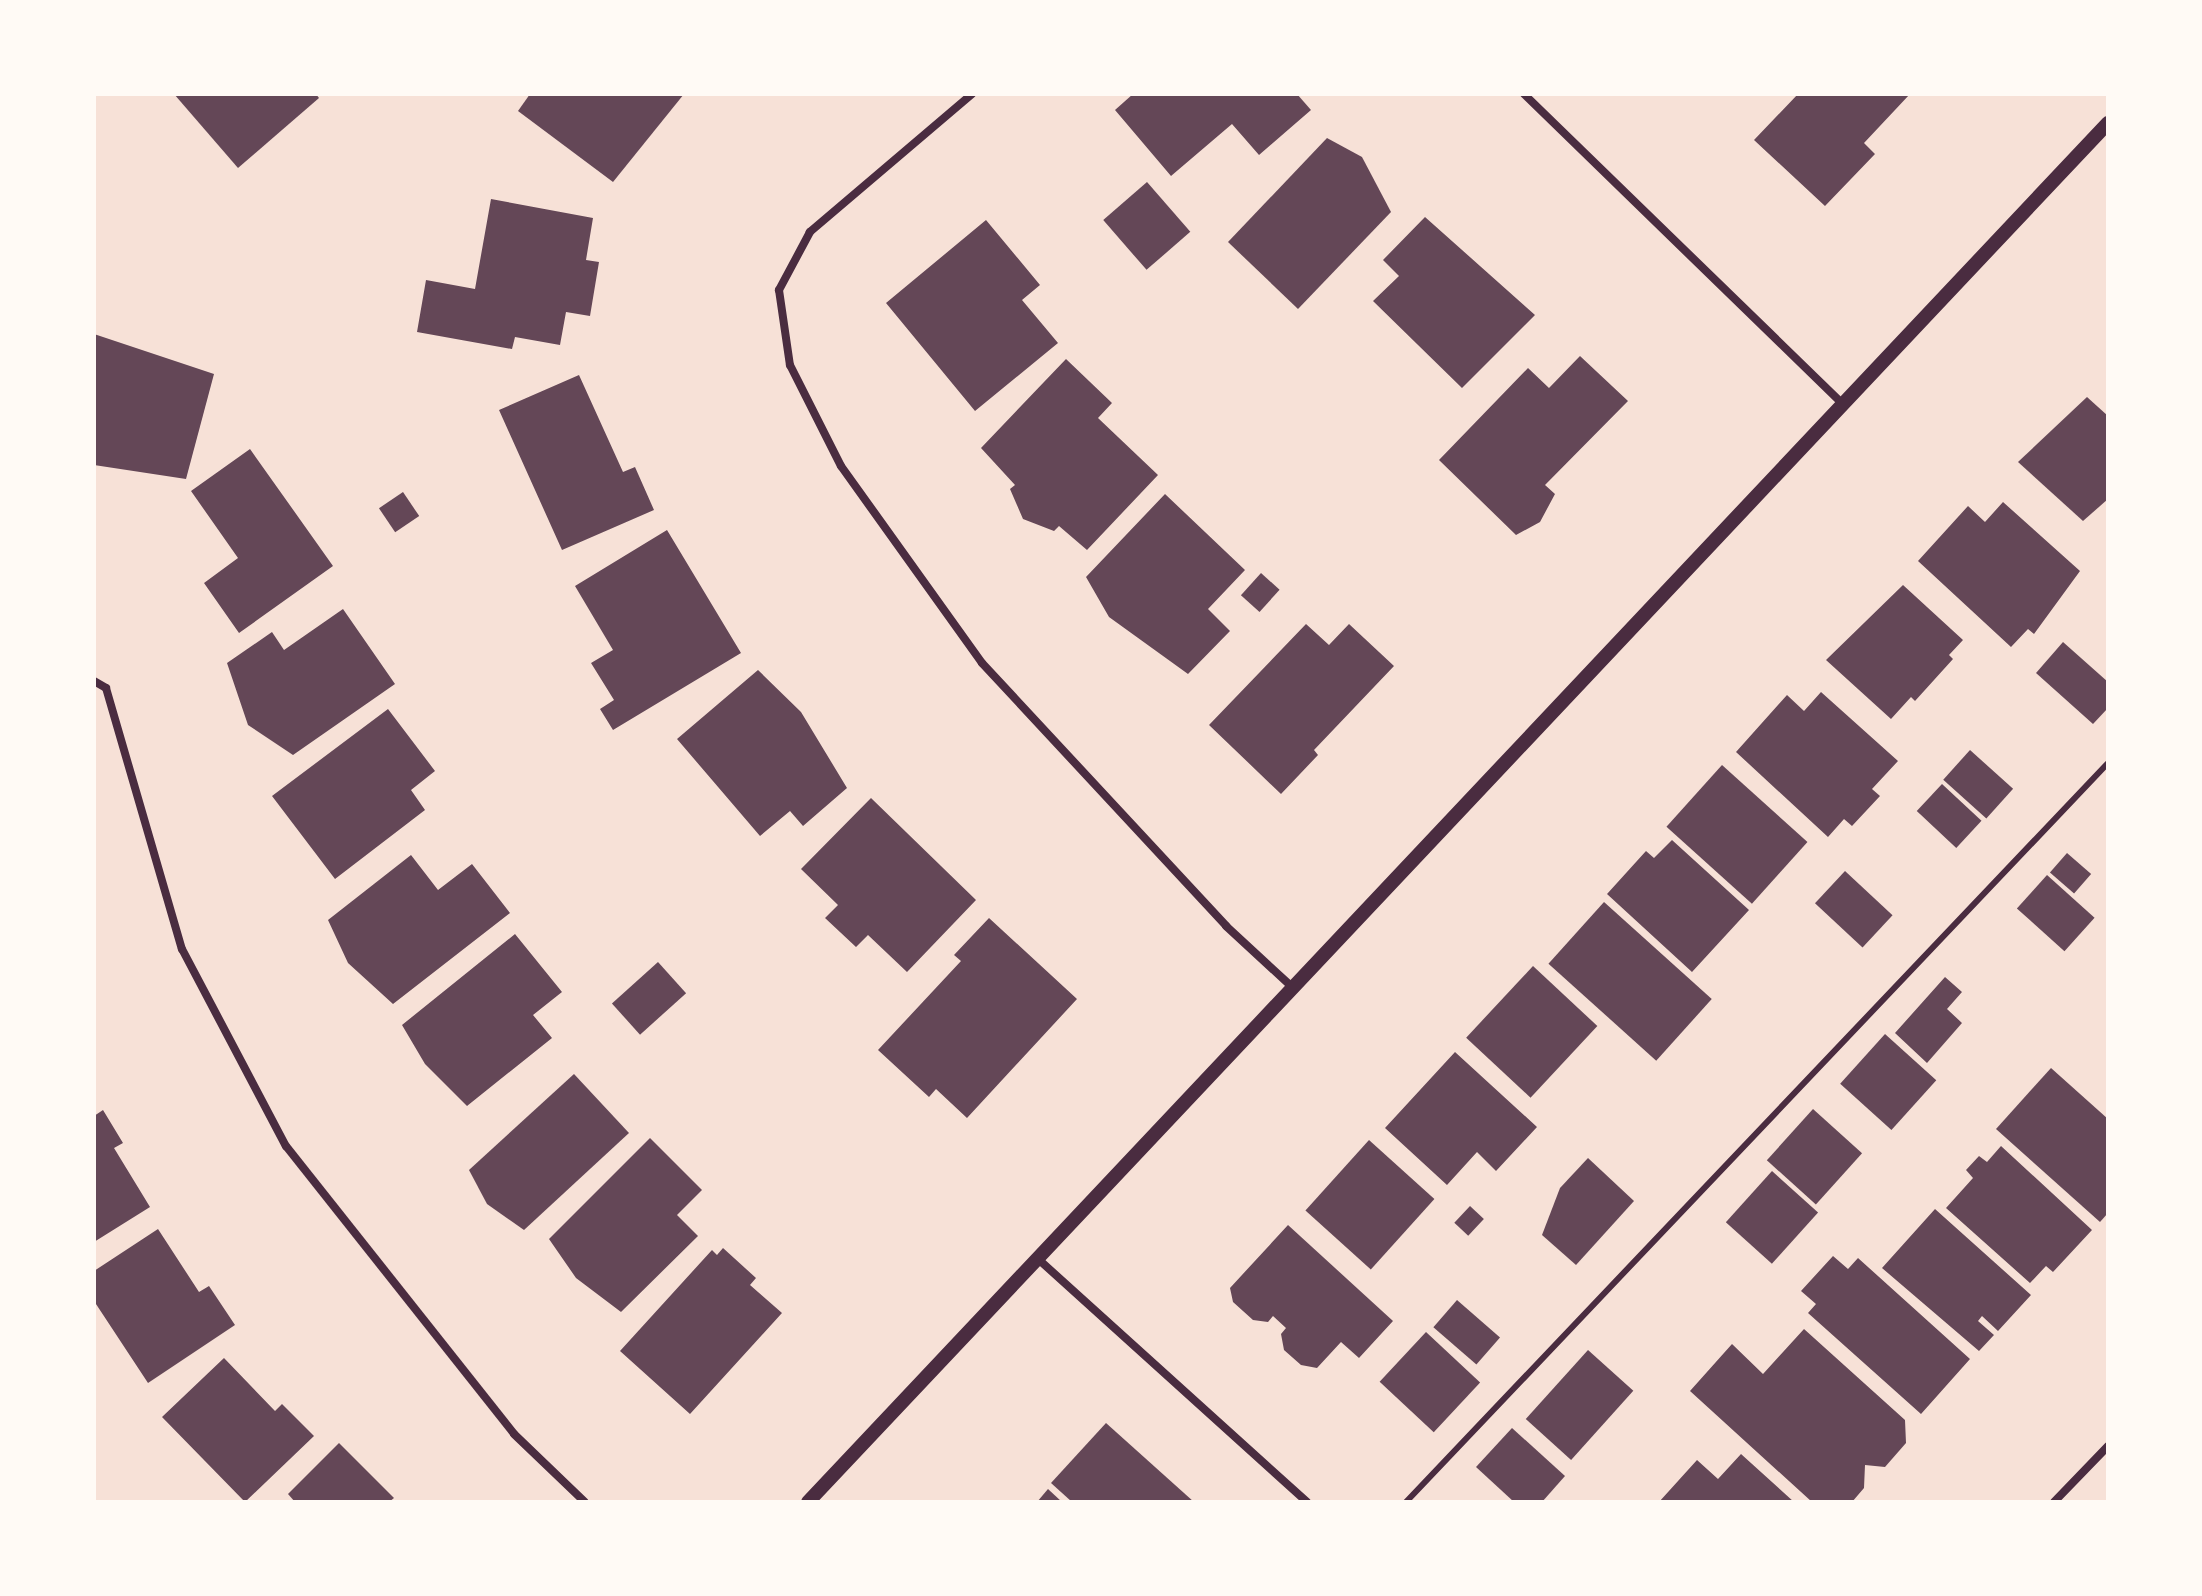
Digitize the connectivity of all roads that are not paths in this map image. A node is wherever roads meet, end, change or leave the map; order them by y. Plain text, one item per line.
1 (972, 94) edge
2 (1524, 94) edge
3 (2108, 123) edge
4 (1842, 403) junction
5 (94, 681) edge
6 (2108, 763) edge
7 (1292, 987) junction
8 (1037, 1258) junction
9 (2108, 1446) edge
10 (585, 1502) edge
11 (808, 1502) edge
12 (1307, 1502) edge
13 (1406, 1502) edge
14 (2054, 1502) edge

1 - 7 street
2 - 4 street
3 - 4 street
4 - 7 street
5 - 10 street
6 - 13 lane
7 - 8 street
8 - 11 street
8 - 12 street
9 - 14 street

